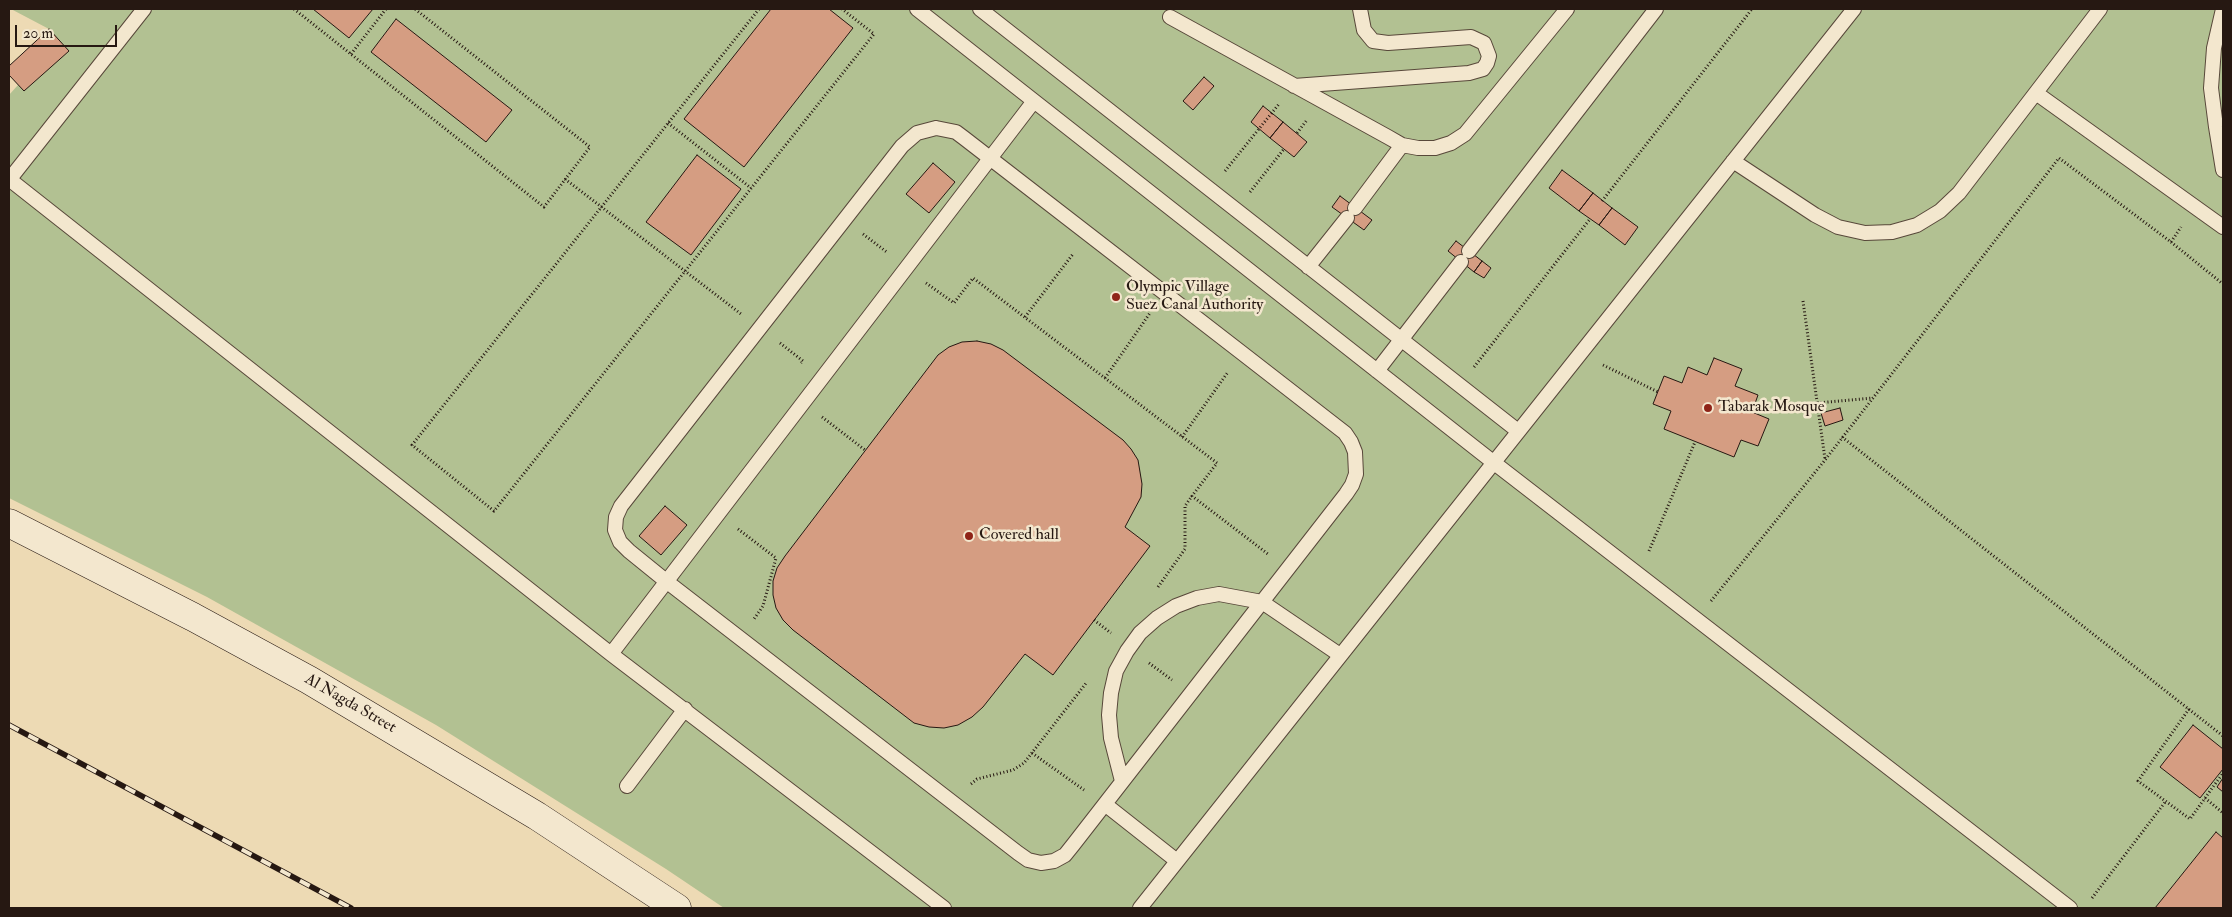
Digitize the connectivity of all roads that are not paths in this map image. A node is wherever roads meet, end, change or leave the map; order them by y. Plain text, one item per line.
1 (144, 9) edge
2 (917, 9) edge
3 (980, 9) edge
4 (1360, 9) edge
5 (1566, 9) edge
6 (1656, 9) edge
7 (1854, 9) edge
8 (2223, 9) edge
9 (2095, 10) edge
10 (1170, 17) dead end
11 (1294, 86) junction
12 (2036, 93) junction
13 (1034, 101) junction
14 (1402, 145) junction
15 (990, 158) junction
16 (1733, 161) junction
17 (2223, 170) edge
18 (9, 179) edge
19 (2223, 227) edge
20 (1308, 267) junction
21 (1401, 340) junction
22 (1377, 371) junction
23 (1518, 431) junction
24 (1493, 462) junction
25 (9, 524) edge
26 (666, 581) junction
27 (1262, 602) junction
28 (611, 654) junction
29 (1340, 655) junction
30 (685, 709) junction
31 (1122, 782) junction
32 (627, 786) dead end
33 (1106, 805) junction
34 (1177, 861) junction
35 (678, 908) edge
36 (944, 908) edge
37 (1140, 908) edge
38 (2070, 908) edge

1 - 18 lane
2 - 13 lane
3 - 20 lane
4 - 11 lane
5 - 14 lane
6 - 21 lane
7 - 16 lane
8 - 17 lane
9 - 12 lane
10 - 11 lane
11 - 14 lane
12 - 16 lane
12 - 19 lane
13 - 15 lane
13 - 22 lane
14 - 20 lane
15 - 26 lane
15 - 26 lane
15 - 27 lane
16 - 23 lane
18 - 28 lane
20 - 21 lane
21 - 22 lane
21 - 23 lane
22 - 24 lane
23 - 24 lane
24 - 29 lane
24 - 38 lane
25 - 35 street, Al Nagda Street
26 - 28 lane
26 - 33 lane
27 - 29 lane
27 - 31 lane
27 - 31 lane
28 - 30 lane
29 - 34 lane
30 - 32 lane
30 - 36 lane
31 - 33 lane
33 - 34 lane
34 - 37 lane

